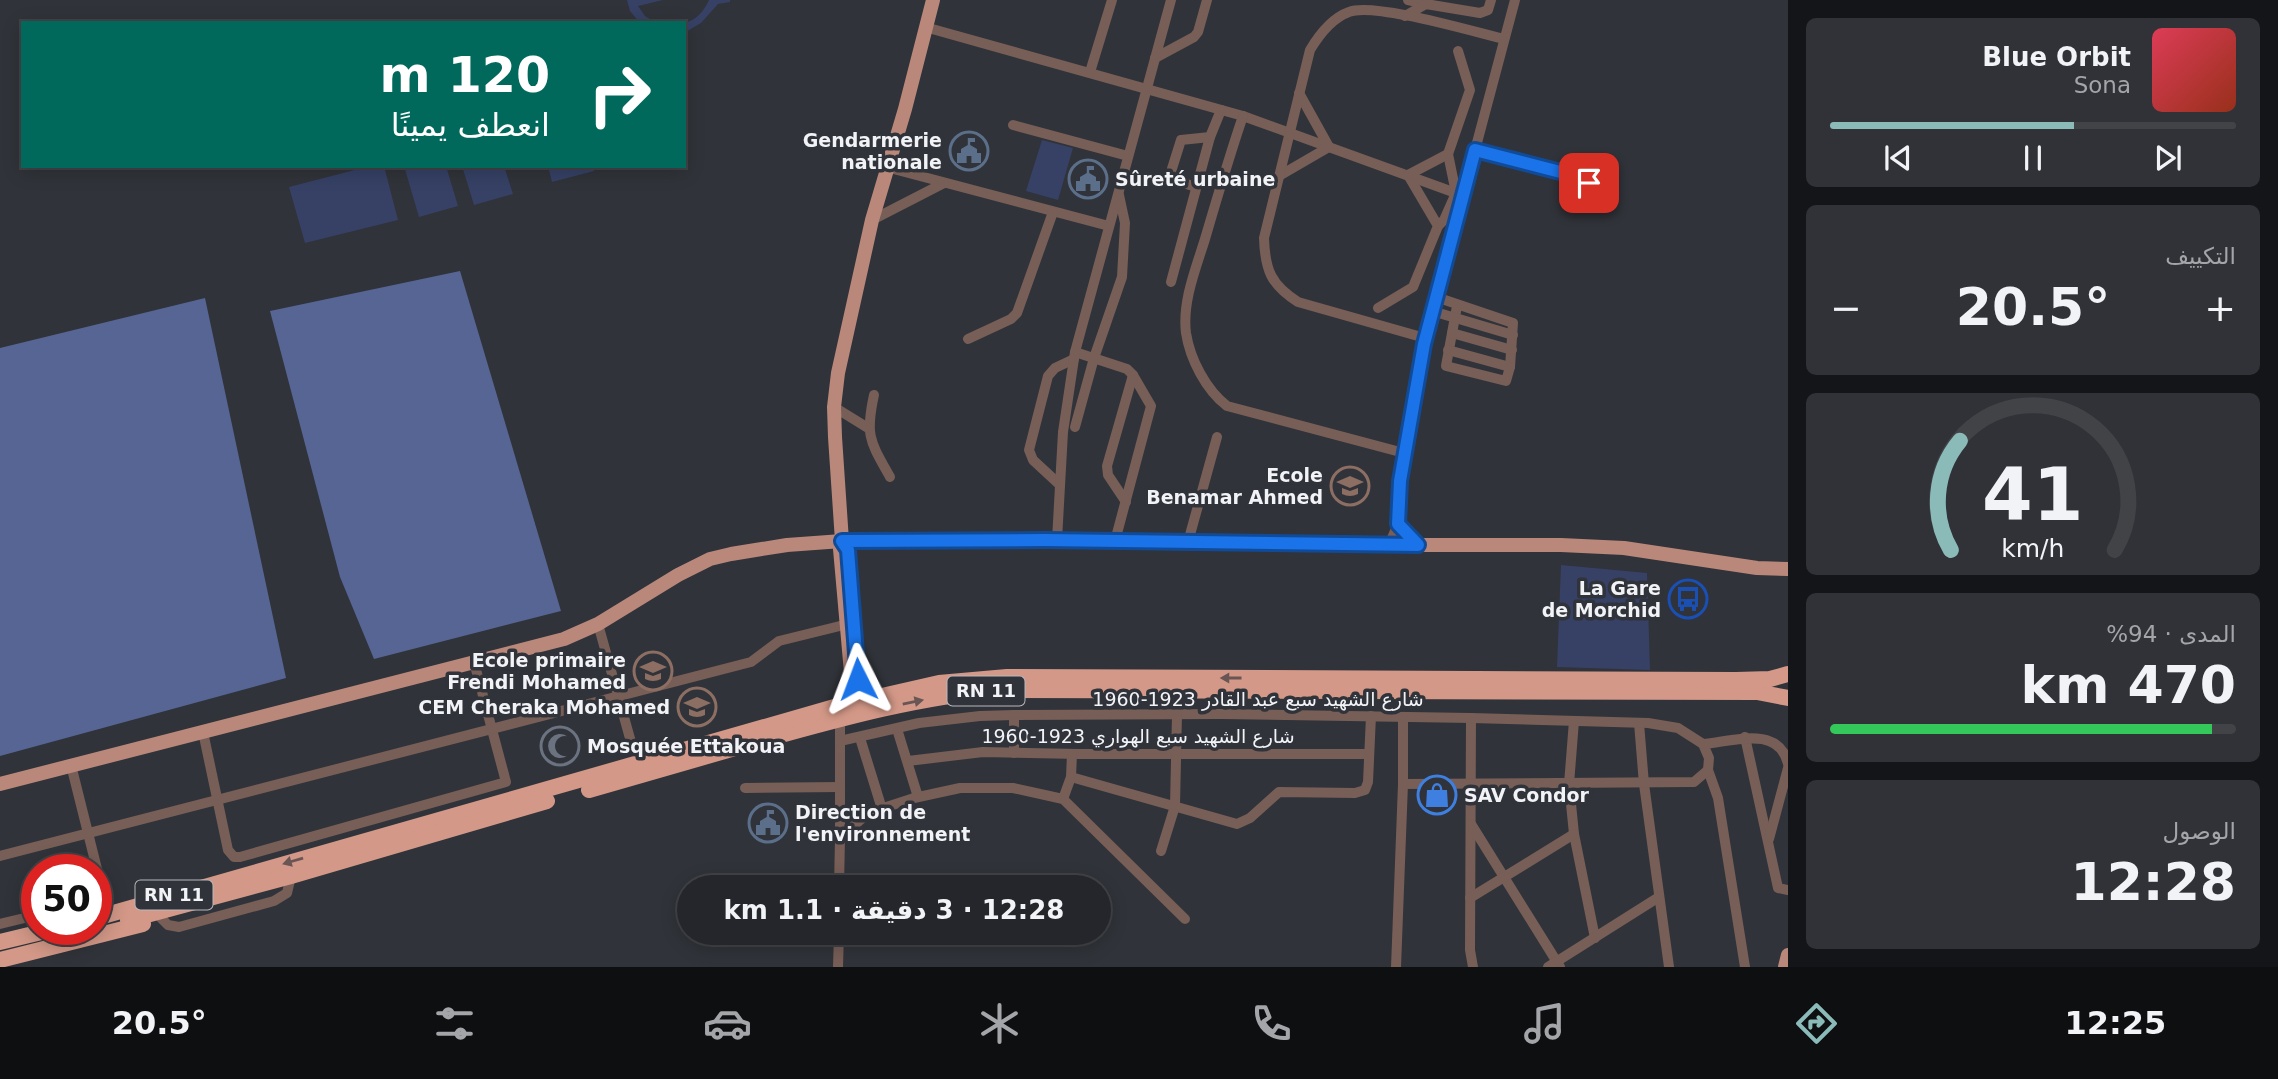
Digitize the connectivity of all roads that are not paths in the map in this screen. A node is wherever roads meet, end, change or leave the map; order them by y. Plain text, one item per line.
1 (933, 0) edge
2 (1112, 0) edge
3 (1171, 0) edge
4 (1207, 0) edge
5 (1408, 0) edge
6 (1462, 0) edge
7 (1491, 0) edge
8 (1515, 0) edge
9 (1426, 4) junction
10 (1348, 6) edge
11 (1449, 8) junction
12 (1405, 16) junction
13 (925, 27) junction
14 (1504, 39) junction
15 (1458, 51) dead end
16 (1155, 58) junction
17 (1090, 72) junction
18 (1147, 89) junction
19 (1299, 93) junction
20 (1221, 110) junction
21 (1243, 116) junction
22 (1013, 125) dead end
23 (1289, 133) junction
24 (1210, 137) junction
25 (1329, 147) junction
26 (1475, 150) junction
27 (1448, 154) junction
28 (1128, 156) junction
29 (886, 167) junction
30 (1408, 175) junction
31 (1279, 176) junction
32 (944, 183) junction
33 (1196, 187) junction
34 (1118, 192) junction
35 (1460, 195) junction
36 (1605, 197) dead end
37 (1054, 212) junction
38 (872, 220) junction
39 (1109, 226) junction
40 (1437, 226) junction
41 (1171, 282) dead end
42 (1436, 298) junction
43 (1457, 306) junction
44 (1378, 308) dead end
45 (1432, 311) junction
46 (1455, 318) junction
47 (1452, 333) junction
48 (1513, 335) junction
49 (1425, 338) junction
50 (968, 340) dead end
51 (1448, 350) junction
52 (1512, 350) junction
53 (1074, 355) junction
54 (1094, 358) junction
55 (1510, 367) junction
56 (1133, 375) junction
57 (874, 394) dead end
58 (834, 407) junction
59 (1075, 427) dead end
60 (868, 428) junction
61 (1217, 437) dead end
62 (1404, 453) junction
63 (890, 477) dead end
64 (1060, 485) junction
65 (1126, 502) junction
66 (1398, 524) junction
67 (1057, 540) junction
68 (842, 541) junction
69 (1115, 541) junction
70 (1188, 542) junction
71 (1389, 545) junction
72 (1418, 545) junction
73 (1788, 569) edge
74 (851, 623) junction
75 (598, 624) junction
76 (474, 662) junction
77 (1788, 674) edge
78 (878, 695) junction
79 (618, 696) junction
80 (1788, 698) edge
81 (839, 713) junction
82 (1014, 715) junction
83 (1177, 715) junction
84 (1370, 716) junction
85 (1403, 717) junction
86 (1471, 718) junction
87 (1574, 721) junction
88 (1639, 723) junction
89 (492, 729) junction
90 (897, 729) junction
91 (203, 732) junction
92 (1745, 737) junction
93 (860, 738) junction
94 (840, 741) junction
95 (631, 742) dead end
96 (1703, 744) junction
97 (1014, 753) junction
98 (1072, 754) junction
99 (1369, 754) junction
100 (1177, 755) junction
101 (908, 761) junction
102 (71, 765) junction
103 (1788, 766) edge
104 (1708, 770) junction
105 (1071, 777) junction
106 (0, 784) edge
107 (1403, 784) junction
108 (1471, 784) junction
109 (1569, 784) junction
110 (1644, 784) junction
111 (745, 788) dead end
112 (840, 788) junction
113 (918, 797) junction
114 (1063, 799) junction
115 (218, 801) junction
116 (1175, 806) junction
117 (882, 809) junction
118 (1470, 823) junction
119 (1574, 834) junction
120 (89, 835) junction
121 (840, 838) junction
122 (1768, 844) junction
123 (1161, 850) dead end
124 (94, 854) edge
125 (0, 856) edge
126 (252, 873) junction
127 (839, 875) edge
128 (291, 876) junction
129 (1505, 878) junction
130 (1788, 890) edge
131 (210, 897) junction
132 (1659, 897) junction
133 (1470, 898) junction
134 (112, 905) edge
135 (112, 913) edge
136 (161, 918) junction
137 (21, 919) edge
138 (1185, 919) dead end
139 (0, 924) edge
140 (112, 924) edge
141 (21, 927) edge
142 (0, 932) edge
143 (21, 938) edge
144 (1595, 938) junction
145 (0, 943) edge
146 (29, 945) edge
147 (839, 945) edge
148 (0, 952) edge
149 (1788, 956) edge
150 (0, 960) edge
151 (1555, 965) edge
152 (838, 967) edge
153 (1396, 967) edge
154 (1473, 967) edge
155 (1668, 967) edge
156 (1745, 967) edge
157 (1785, 967) edge

1 - 13 main road
2 - 17 street
3 - 16 street
4 - 16 street
5 - 9 street
6 - 11 street
7 - 11 street
8 - 14 street
9 - 11 street
9 - 12 street
10 - 12 street
10 - 19 street
12 - 14 street
13 - 17 street
13 - 29 main road
14 - 26 street
15 - 27 street
16 - 18 street
17 - 18 street
18 - 20 street
18 - 28 street
19 - 23 street
19 - 25 street
20 - 21 street
20 - 24 street
21 - 23 street
21 - 62 street
22 - 28 street
23 - 25 street
23 - 31 street
24 - 33 street
24 - 33 street
25 - 30 street
25 - 31 street
26 - 35 street
26 - 36 street
27 - 30 street
27 - 35 street
28 - 34 street
29 - 32 street
29 - 38 main road
30 - 35 street
30 - 40 street
31 - 49 street
32 - 37 street
32 - 38 street
33 - 41 street
34 - 39 street
34 - 54 street
35 - 40 street
35 - 42 street
37 - 39 street
37 - 50 street
38 - 58 main road
39 - 53 street
40 - 44 street
42 - 43 street
42 - 45 street
43 - 46 street
43 - 48 street
45 - 46 street
45 - 49 street
46 - 47 street
46 - 48 street
47 - 51 street
47 - 52 street
48 - 52 street
49 - 62 street
51 - 55 street
51 - 55 street
52 - 55 street
53 - 54 street
53 - 64 street
53 - 64 street
54 - 56 street
54 - 59 street
56 - 65 street
56 - 65 street
57 - 60 street
58 - 60 street
58 - 68 main road
60 - 63 street
61 - 70 street
62 - 66 street
64 - 67 street
65 - 69 street
66 - 71 street
66 - 72 street
67 - 68 main road
67 - 69 main road
68 - 74 main road
68 - 75 main road
69 - 70 main road
70 - 71 main road
71 - 72 main road
72 - 73 main road
74 - 78 main road
74 - 79 street
74 - 81 main road
75 - 76 main road
75 - 79 street
76 - 89 street
76 - 91 main road
77 -> 78 highway, RN 11
78 - 81 highway, RN 11
79 - 89 street
79 - 95 street
81 -> 80 highway, RN 11
81 - 94 street
81 -> 126 highway, RN 11
81 - 128 highway, RN 11
82 - 83 street, شارع الشهيد سبع عبد القادر 1923-1960
82 - 90 street, شارع الشهيد سبع عبد القادر 1923-1960
82 - 97 street
83 - 84 street, شارع الشهيد سبع عبد القادر 1923-1960
83 - 100 street
84 - 85 street, شارع الشهيد سبع عبد القادر 1923-1960
84 - 99 street
85 - 86 street, شارع الشهيد سبع عبد القادر 1923-1960
85 - 107 street
86 - 87 street, شارع الشهيد سبع عبد القادر 1923-1960
86 - 108 street
87 - 88 street, شارع الشهيد سبع عبد القادر 1923-1960
87 - 109 street
88 - 96 street, شارع الشهيد سبع عبد القادر 1923-1960
88 - 110 street
89 - 115 street
89 - 115 street
90 - 93 street, شارع الشهيد سبع عبد القادر 1923-1960
90 - 101 street
91 - 102 main road
91 - 115 street
92 - 96 street
92 - 103 street
92 - 122 street
93 - 94 street, شارع الشهيد سبع عبد القادر 1923-1960
93 - 117 street
94 - 112 street
96 - 104 street
97 - 98 street, شارع الشهيد سبع الهواري 1923-1960
97 - 101 street, شارع الشهيد سبع الهواري 1923-1960
98 - 100 street, شارع الشهيد سبع الهواري 1923-1960
98 - 105 street
99 - 100 street, شارع الشهيد سبع الهواري 1923-1960
99 - 116 street
100 - 116 street
101 - 113 street
102 - 106 main road
102 - 120 street
103 - 122 street
104 - 110 street
104 - 156 street
105 - 114 street
105 - 116 street
107 - 108 street
107 - 153 street
108 - 109 street
108 - 118 street
109 - 110 street
109 - 119 street
110 - 132 street
111 - 112 street
112 - 121 street
113 - 114 street
113 - 117 street
114 - 138 street
115 - 120 street
116 - 123 street
117 - 121 street
118 - 129 street
118 - 133 street
119 - 129 street
119 - 144 street
120 - 124 street
120 - 125 street
121 - 127 street
122 - 130 street
126 - 134 highway
126 - 135 highway, RN 11
128 - 131 highway, RN 11
128 - 136 street
129 - 133 street
129 - 151 street
131 - 136 highway
131 - 140 highway, RN 11
132 - 144 street
132 - 155 street
133 - 154 street
136 - 150 highway
137 - 139 street
141 - 142 highway
143 - 145 highway
144 - 151 street
146 - 148 highway, RN 11
147 - 152 street
149 - 157 main road

